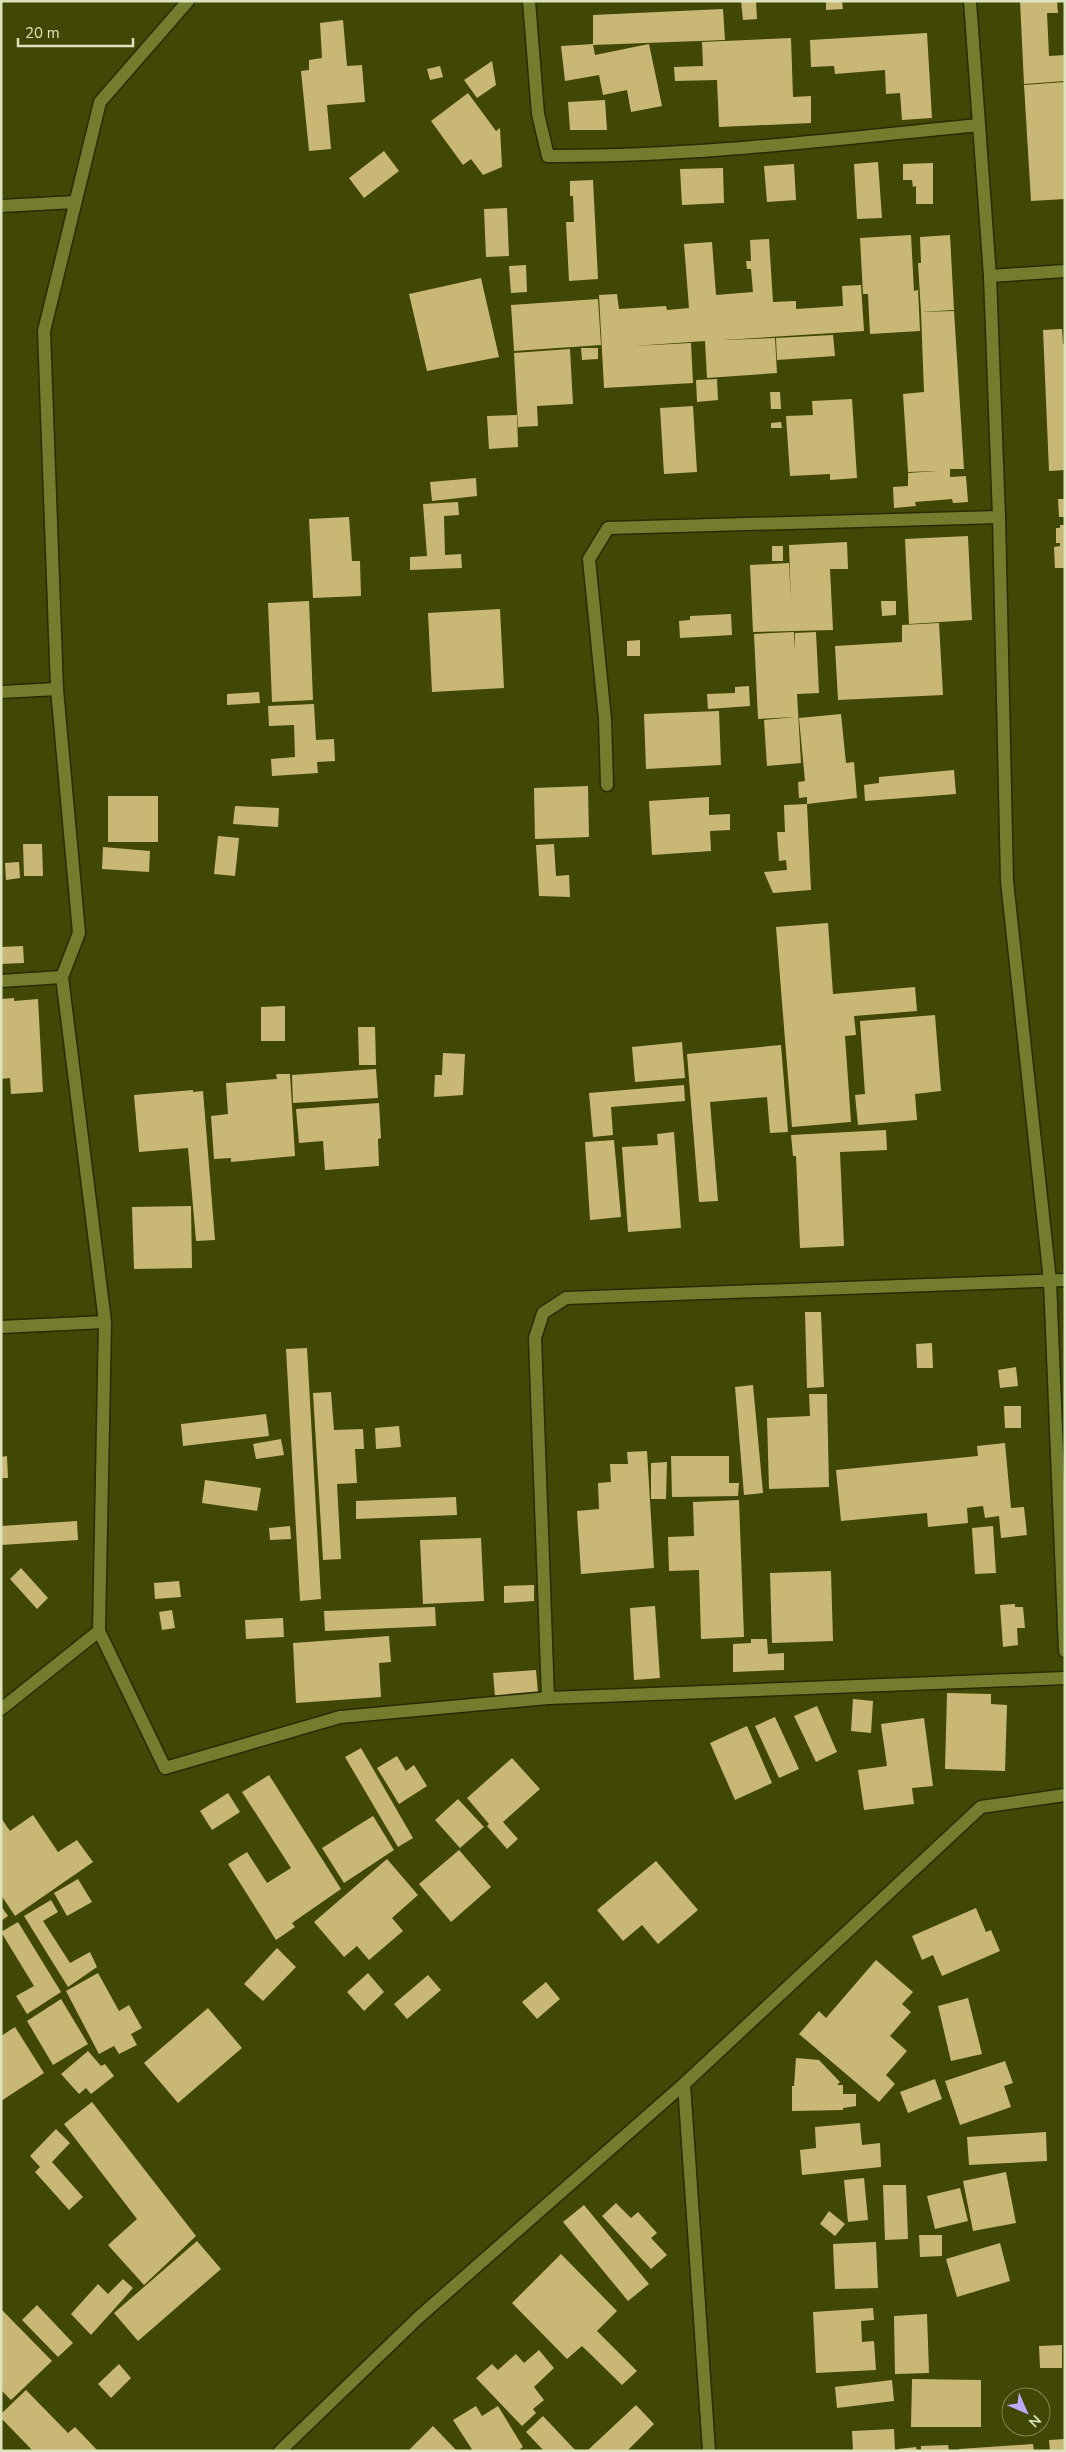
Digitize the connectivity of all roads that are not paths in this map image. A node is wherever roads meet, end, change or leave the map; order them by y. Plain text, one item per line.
1 (188, 1) edge
2 (529, 1) edge
3 (970, 1) edge
4 (979, 126) junction
5 (75, 202) junction
6 (1, 206) edge
7 (1065, 271) edge
8 (990, 276) junction
9 (999, 516) junction
10 (57, 689) junction
11 (1, 692) edge
12 (607, 785) dead end
13 (62, 977) junction
14 (1, 981) edge
15 (1065, 1280) edge
16 (1050, 1281) junction
17 (105, 1322) junction
18 (1, 1327) edge
19 (99, 1631) junction
20 (1065, 1652) edge
21 (1065, 1678) edge
22 (548, 1698) junction
23 (1, 1709) edge
24 (1065, 1795) edge
25 (684, 2084) junction
26 (280, 2451) edge
27 (709, 2451) edge

1 - 5 street
2 - 4 street
3 - 4 street
4 - 8 street
5 - 6 street
5 - 10 street
7 - 8 street
8 - 9 street
9 - 12 street
9 - 16 street
10 - 11 street
10 - 13 street
13 - 14 street
13 - 17 street
15 - 16 street
16 - 20 street
16 - 22 street
17 - 18 street
17 - 19 street
19 - 22 street
19 - 23 street
21 - 22 street
24 - 25 street
25 - 26 street
25 - 27 street

